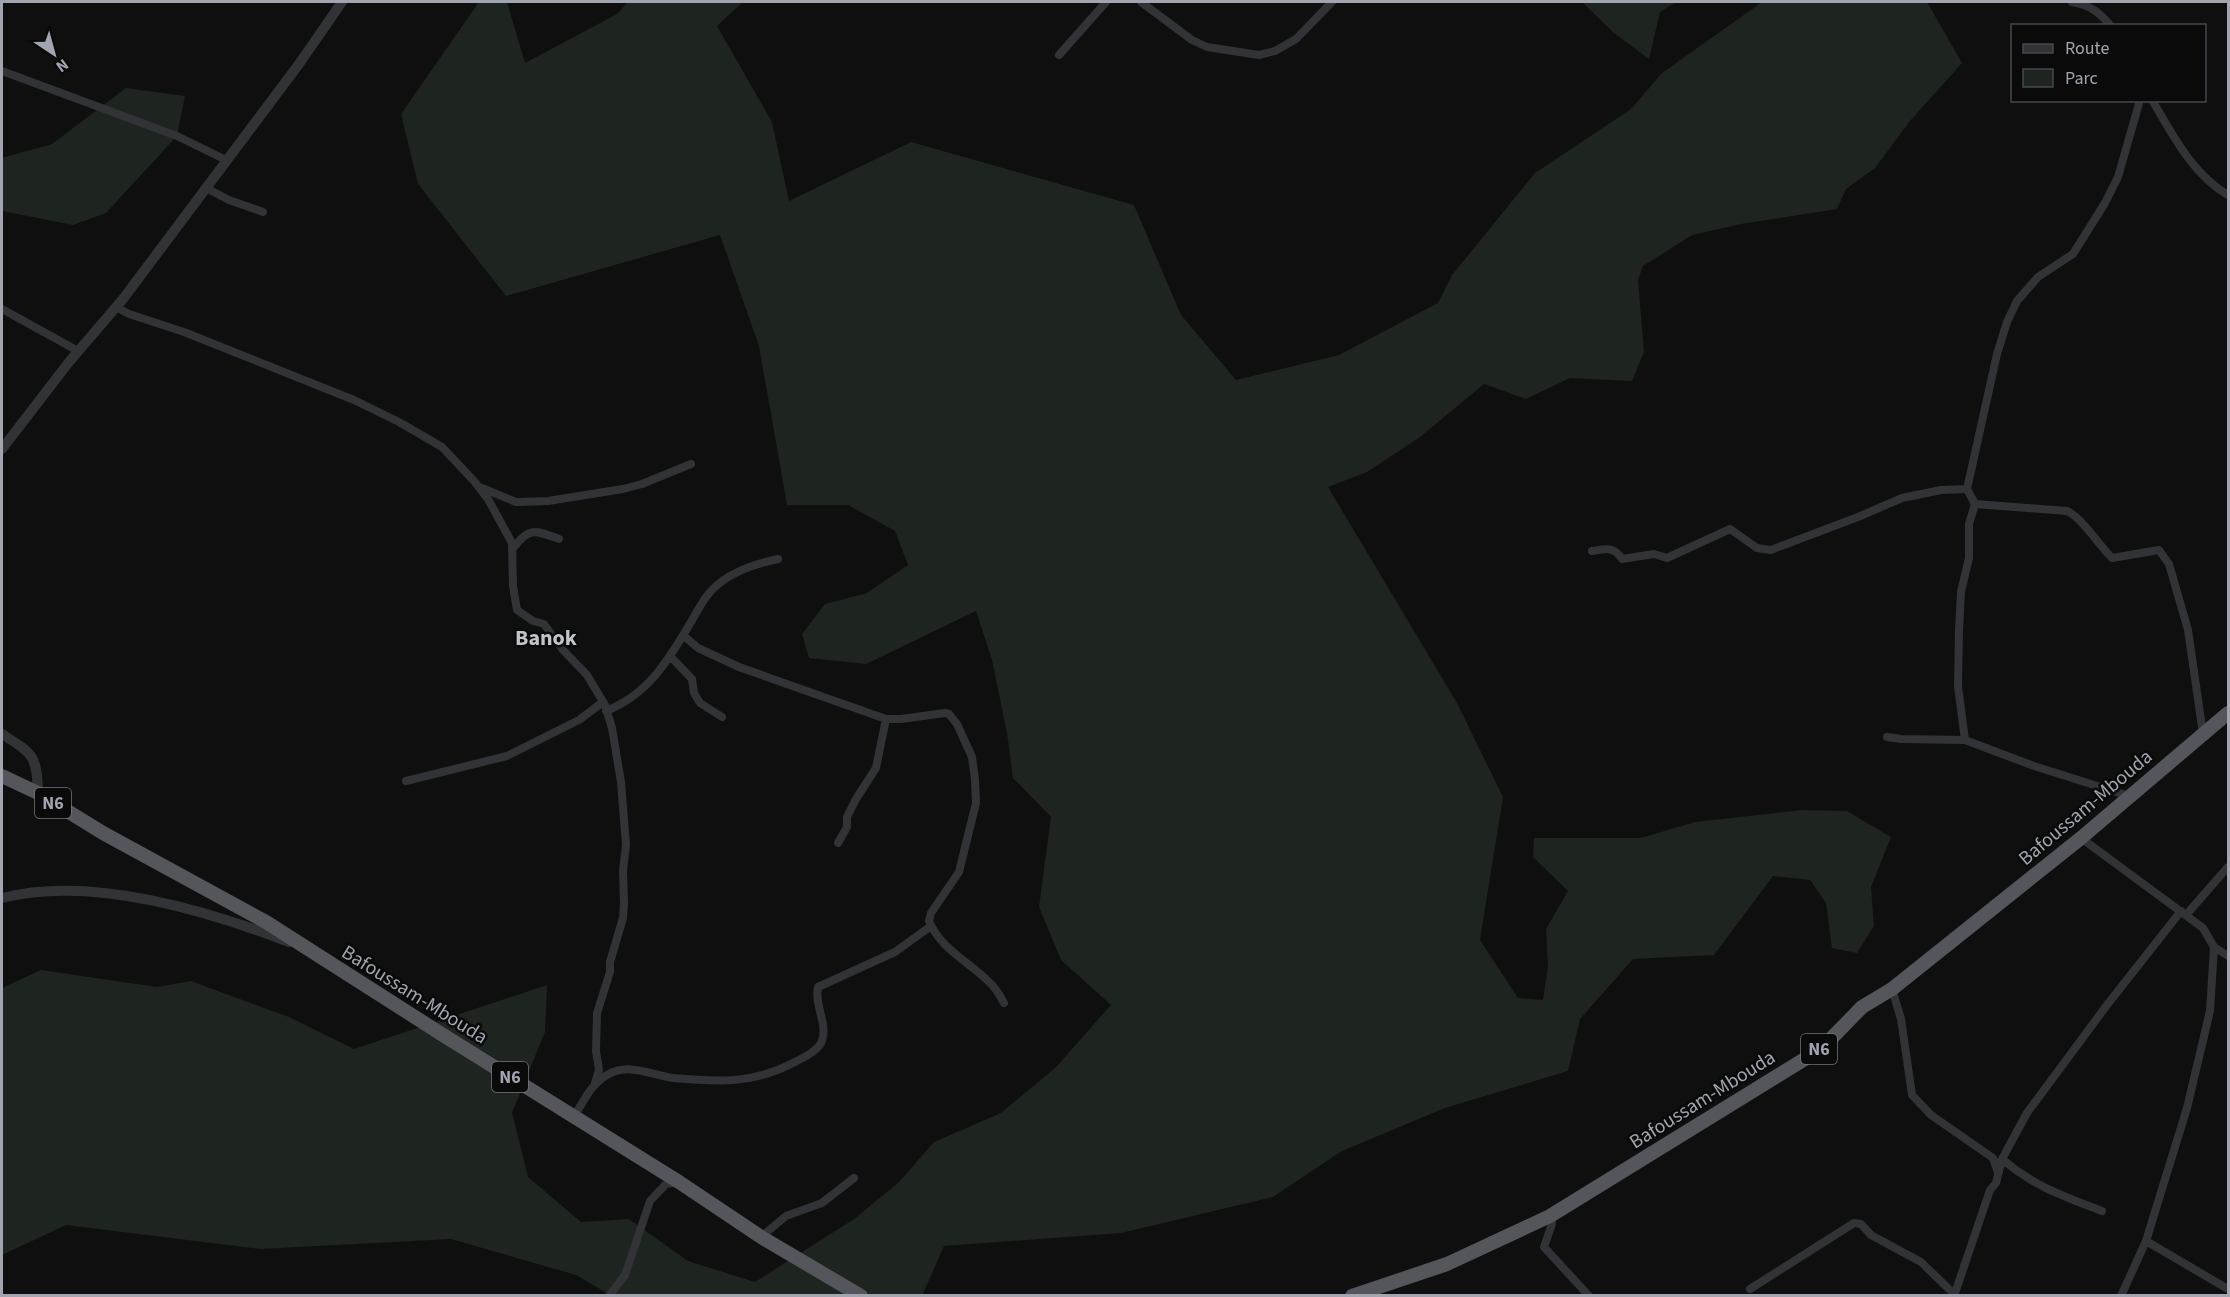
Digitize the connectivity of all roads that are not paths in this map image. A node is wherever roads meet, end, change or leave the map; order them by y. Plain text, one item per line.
1 (342, 2) edge
2 (1106, 2) edge
3 (1141, 2) edge
4 (1332, 2) edge
5 (2072, 2) edge
6 (2109, 24) edge
7 (1059, 55) dead end
8 (2, 71) edge
9 (2139, 102) edge
10 (2153, 102) edge
11 (226, 160) junction
12 (206, 188) junction
13 (2229, 195) edge
14 (263, 212) dead end
15 (116, 307) junction
16 (2, 309) edge
17 (78, 351) junction
18 (2, 449) edge
19 (691, 464) dead end
20 (477, 484) junction
21 (1967, 489) junction
22 (1975, 504) junction
23 (559, 539) dead end
24 (514, 547) junction
25 (1592, 551) dead end
26 (778, 559) dead end
27 (683, 635) junction
28 (671, 657) junction
29 (605, 706) junction
30 (2229, 713) edge
31 (722, 717) dead end
32 (886, 719) junction
33 (2, 734) edge
34 (2203, 734) junction
35 (1887, 737) dead end
36 (1965, 740) junction
37 (2, 776) edge
38 (406, 781) dead end
39 (38, 794) junction
40 (2129, 796) junction
41 (2080, 838) junction
42 (838, 843) dead end
43 (2229, 867) edge
44 (2, 898) edge
45 (2184, 913) junction
46 (931, 926) junction
47 (2214, 946) junction
48 (306, 948) junction
49 (2229, 956) edge
50 (1892, 989) junction
51 (1004, 1003) dead end
52 (595, 1083) junction
53 (574, 1117) junction
54 (2002, 1159) junction
55 (1998, 1173) junction
56 (854, 1178) dead end
57 (679, 1182) junction
58 (2102, 1211) dead end
59 (1550, 1216) junction
60 (761, 1237) junction
61 (2146, 1241) junction
62 (1750, 1289) dead end
63 (2229, 1289) edge
64 (1954, 1295) edge
65 (609, 1296) edge
66 (861, 1296) edge
67 (1352, 1296) edge
68 (1589, 1296) edge
69 (2121, 1296) edge

1 - 11 street
2 - 7 street
3 - 4 street
5 - 6 street
8 - 11 street
9 - 21 street
10 - 13 street
11 - 12 street
12 - 14 street
12 - 15 street
15 - 17 street
15 - 20 street
16 - 17 street
17 - 18 street
19 - 20 street
20 - 24 street
21 - 22 street
21 - 25 street
22 - 34 street
22 - 36 street
23 - 24 street
24 - 29 street
26 - 27 street
27 - 28 street
27 - 32 street
28 - 29 street
28 - 31 street
29 - 38 street
29 - 52 street
30 - 34 highway, Bafoussam-Mbouda / N6
32 - 42 street
32 - 46 street
33 - 39 street
34 - 40 highway, Bafoussam-Mbouda / N6
35 - 36 street
36 - 40 street
37 - 39 highway, Bafoussam-Mbouda / N6
39 - 48 highway, Bafoussam-Mbouda / N6
40 - 41 highway, Bafoussam-Mbouda / N6
41 - 45 street
41 - 50 highway, Bafoussam-Mbouda / N6
43 - 45 street
44 - 48 street
45 - 47 street
45 - 54 street
46 - 51 street
46 - 52 street
47 - 49 street
47 - 61 street
48 - 53 highway, Bafoussam-Mbouda / N6
50 - 55 street
50 - 59 highway, Bafoussam-Mbouda / N6
52 - 53 street
53 - 57 highway, Bafoussam-Mbouda / N6
54 - 55 street
54 - 58 street
55 - 64 street
56 - 60 street
57 - 60 highway, Bafoussam-Mbouda / N6
57 - 65 street
59 - 67 highway, Bafoussam-Mbouda / N6
59 - 68 street
60 - 66 highway, Bafoussam-Mbouda / N6
61 - 63 street
61 - 69 street
62 - 64 street

